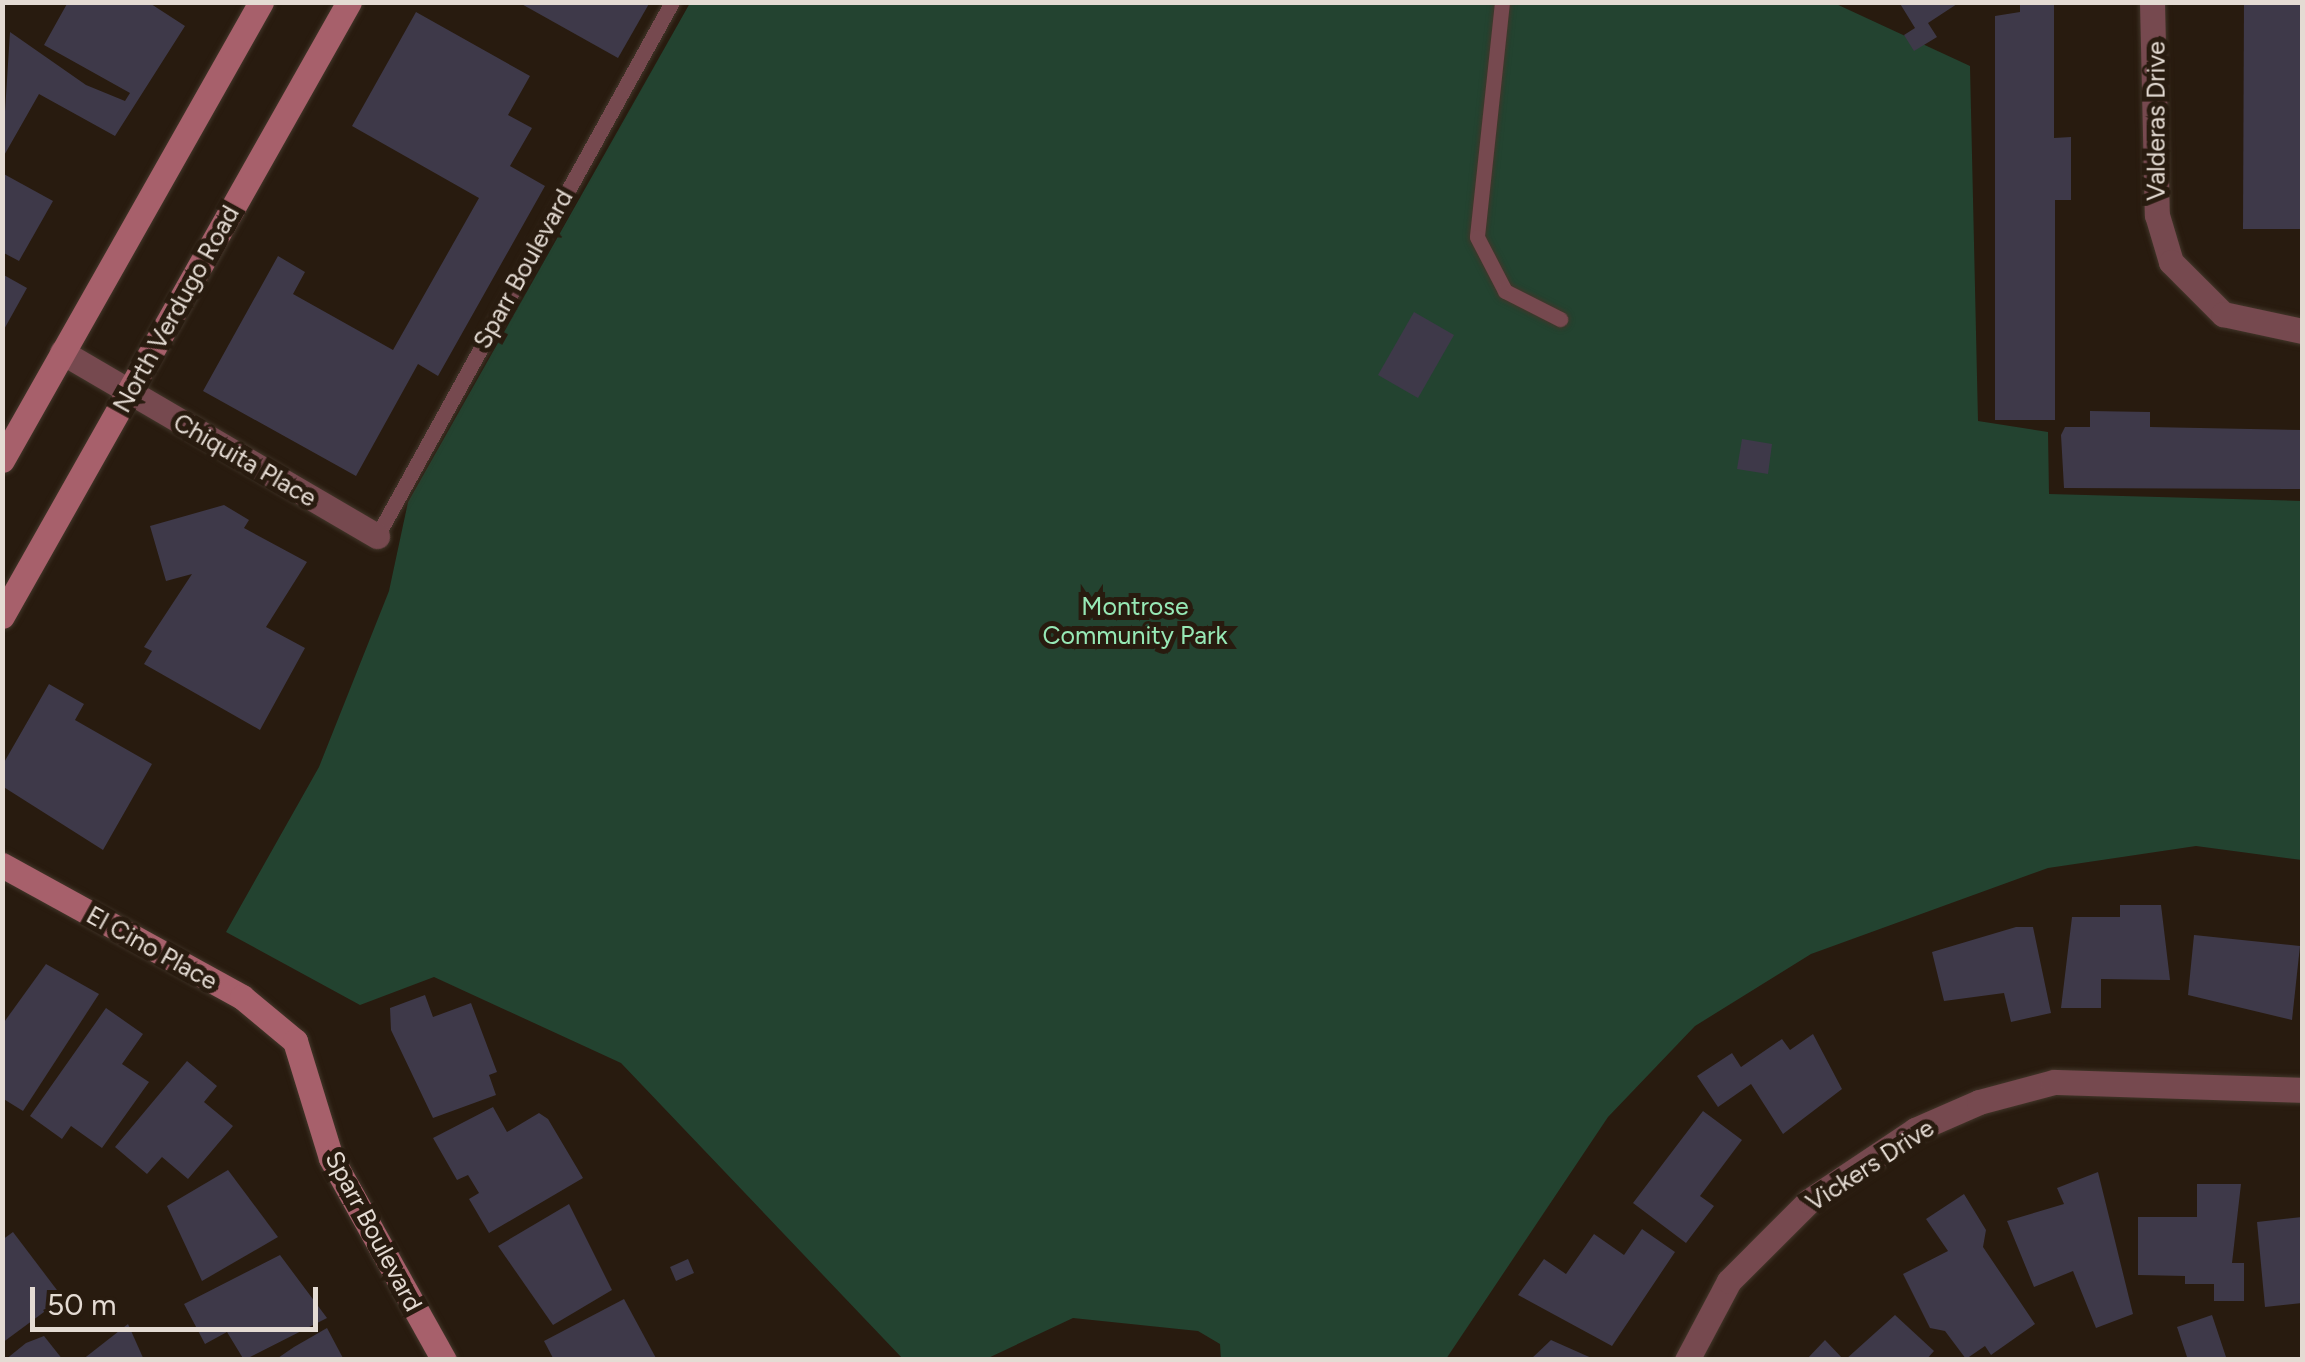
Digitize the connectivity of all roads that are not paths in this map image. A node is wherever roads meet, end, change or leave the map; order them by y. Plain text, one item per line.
1 (260, 2) edge
2 (349, 2) edge
3 (672, 2) edge
4 (1502, 2) edge
5 (2152, 2) edge
6 (1560, 319) dead end
7 (2302, 331) edge
8 (62, 352) junction
9 (128, 393) junction
10 (2, 460) edge
11 (377, 536) joint
12 (2, 616) edge
13 (2, 865) edge
14 (295, 1041) joint
15 (2302, 1090) edge
16 (444, 1360) edge
17 (1687, 1360) edge

1 - 8 main road
2 - 9 main road, North Verdugo Road
3 - 11 lane, Sparr Boulevard
4 - 6 lane
5 - 7 street, Valderas Drive
8 - 9 street, Chiquita Place
8 - 10 main road
9 - 11 street, Chiquita Place
9 - 12 main road, North Verdugo Road
13 - 14 main road, El Cino Place
14 - 16 main road, Sparr Boulevard
15 - 17 street, Vickers Drive

